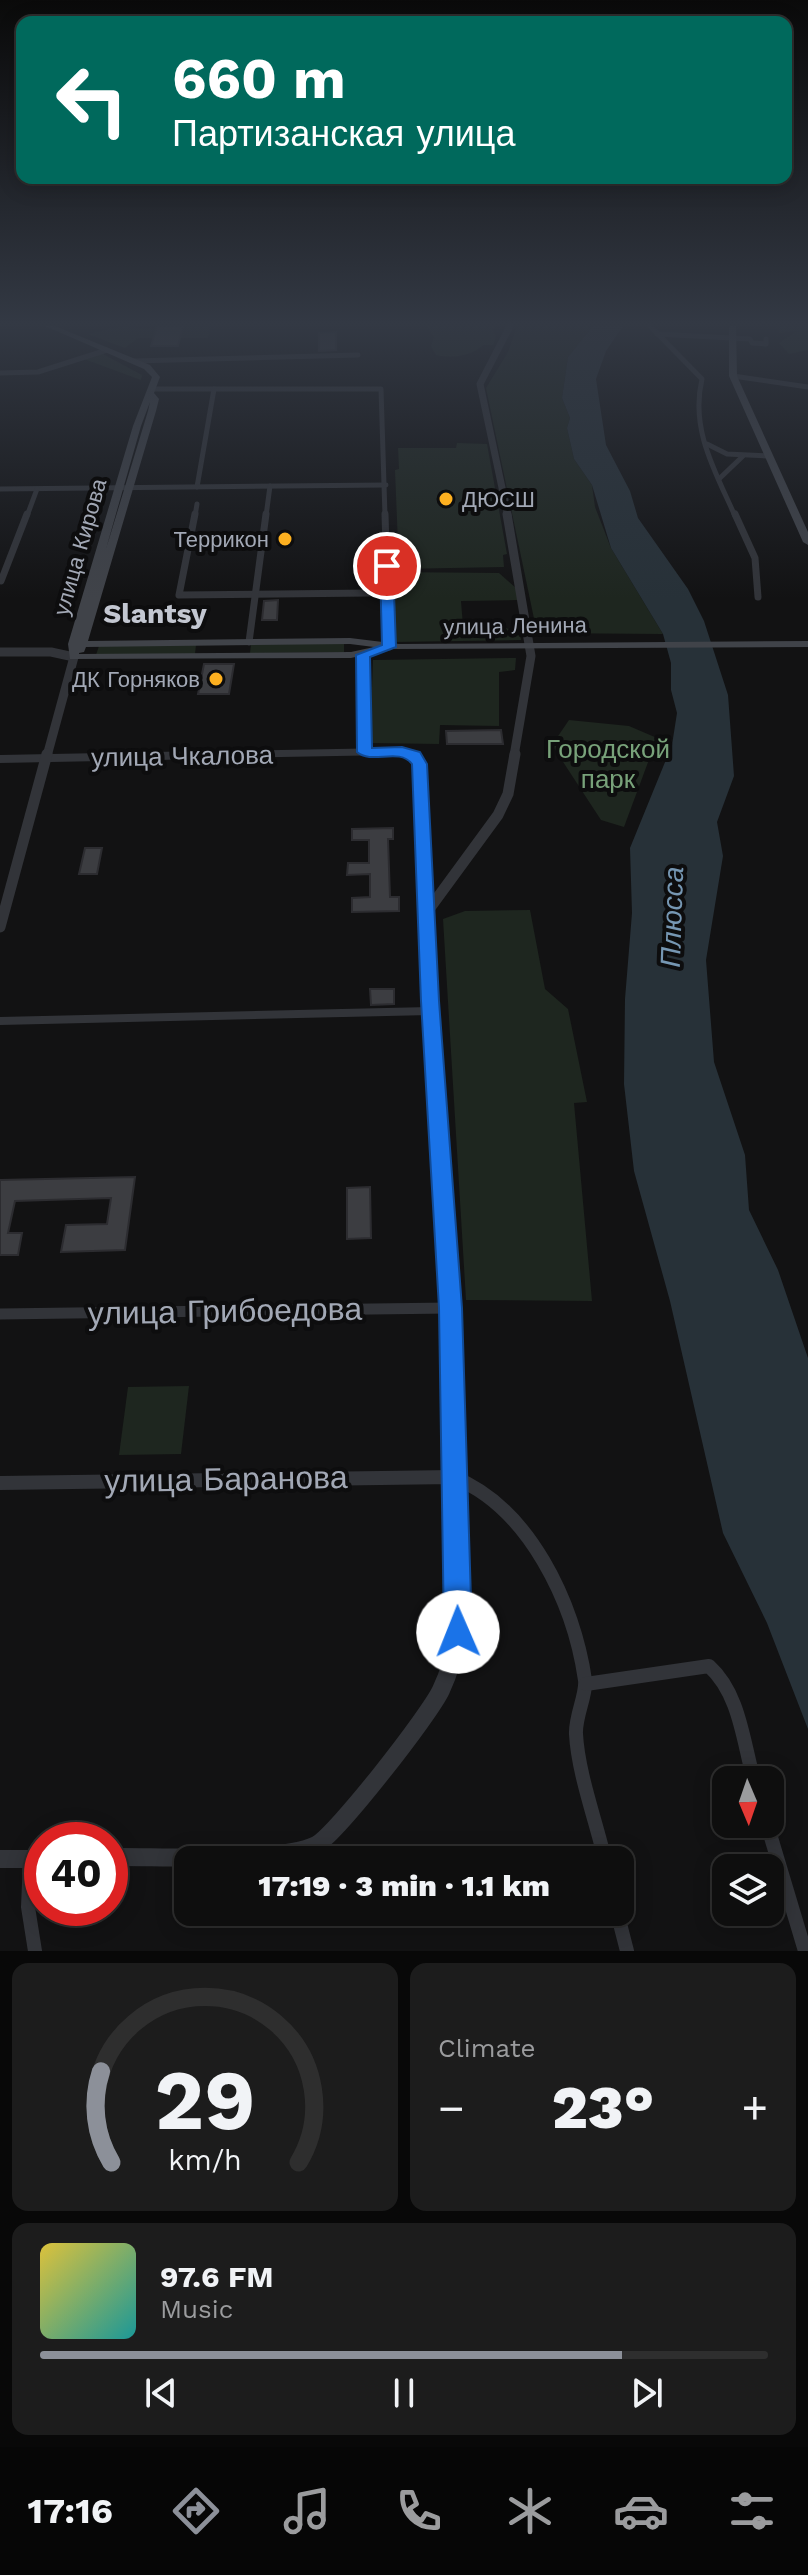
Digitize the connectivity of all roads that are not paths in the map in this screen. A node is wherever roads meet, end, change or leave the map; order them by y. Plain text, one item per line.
1 (140, 417) edge
2 (150, 417) edge
3 (209, 417) edge
4 (382, 417) edge
5 (487, 417) edge
6 (700, 417) edge
7 (751, 417) edge
8 (707, 444) junction
9 (744, 456) junction
10 (768, 456) junction
11 (720, 478) junction
12 (386, 485) junction
13 (270, 486) junction
14 (197, 487) junction
15 (118, 488) junction
16 (130, 488) junction
17 (0, 489) edge
18 (37, 489) junction
19 (197, 504) dead end
20 (808, 542) edge
21 (1, 581) edge
22 (369, 593) dead end
23 (255, 595) junction
24 (758, 597) dead end
25 (363, 641) junction
26 (249, 642) junction
27 (79, 644) junction
28 (808, 644) edge
29 (530, 645) junction
30 (389, 647) junction
31 (1, 652) edge
32 (51, 652) junction
33 (363, 655) junction
34 (74, 657) junction
35 (364, 752) junction
36 (0, 759) edge
37 (47, 759) junction
38 (427, 912) junction
39 (0, 927) edge
40 (430, 1011) junction
41 (0, 1021) edge
42 (450, 1308) junction
43 (0, 1314) edge
44 (453, 1477) junction
45 (0, 1483) edge
46 (586, 1684) junction
47 (750, 1766) edge
48 (771, 1838) edge
49 (602, 1846) edge
50 (128, 1857) edge
51 (0, 1859) edge
52 (24, 1859) edge
53 (31, 1926) edge
54 (621, 1926) edge
55 (35, 1951) edge
56 (627, 1951) edge
57 (805, 1951) edge

1 - 15 main road, улица Кирова
2 - 16 main road, улица Кирова
3 - 14 street
4 - 12 street
5 - 29 street
6 - 8 street
7 - 10 main road
8 - 9 street
8 - 11 street
9 - 10 street
9 - 11 street
10 - 20 main road
11 - 24 street
12 - 13 street
12 - 30 street
13 - 14 street
13 - 23 street
14 - 16 street
15 - 16 street
15 - 18 street
15 - 27 main road, улица Кирова
16 - 27 main road, улица Кирова
17 - 18 street
18 - 21 street
19 - 23 street
22 - 23 street
23 - 26 street
25 - 26 main road, улица Ленина
25 - 30 main road, улица Ленина
25 - 33 main road
26 - 27 main road, улица Ленина
27 - 32 street, улица Ленина
27 - 34 main road, улица Кирова
28 - 29 main road, улица Ленина
29 - 30 main road, улица Ленина
29 - 38 street
30 - 33 main road, улица Ленина
31 - 32 street, улица Ленина
32 - 34 street, улица Ленина
33 - 34 main road, улица Ленина
33 - 35 street
34 - 37 street, улица Кирова
35 - 37 street, улица Чкалова
35 - 38 street, улица Чкалова
36 - 37 street, улица Чкалова
37 - 39 street, улица Кирова
38 - 40 street
40 - 41 street
40 - 42 street
42 - 43 street, улица Грибоедова
42 - 44 street
44 - 45 street, улица Баранова
44 - 46 street
44 - 50 street
46 - 47 street
46 - 49 street
48 - 57 street
51 - 52 street
53 - 55 street
54 - 56 street

